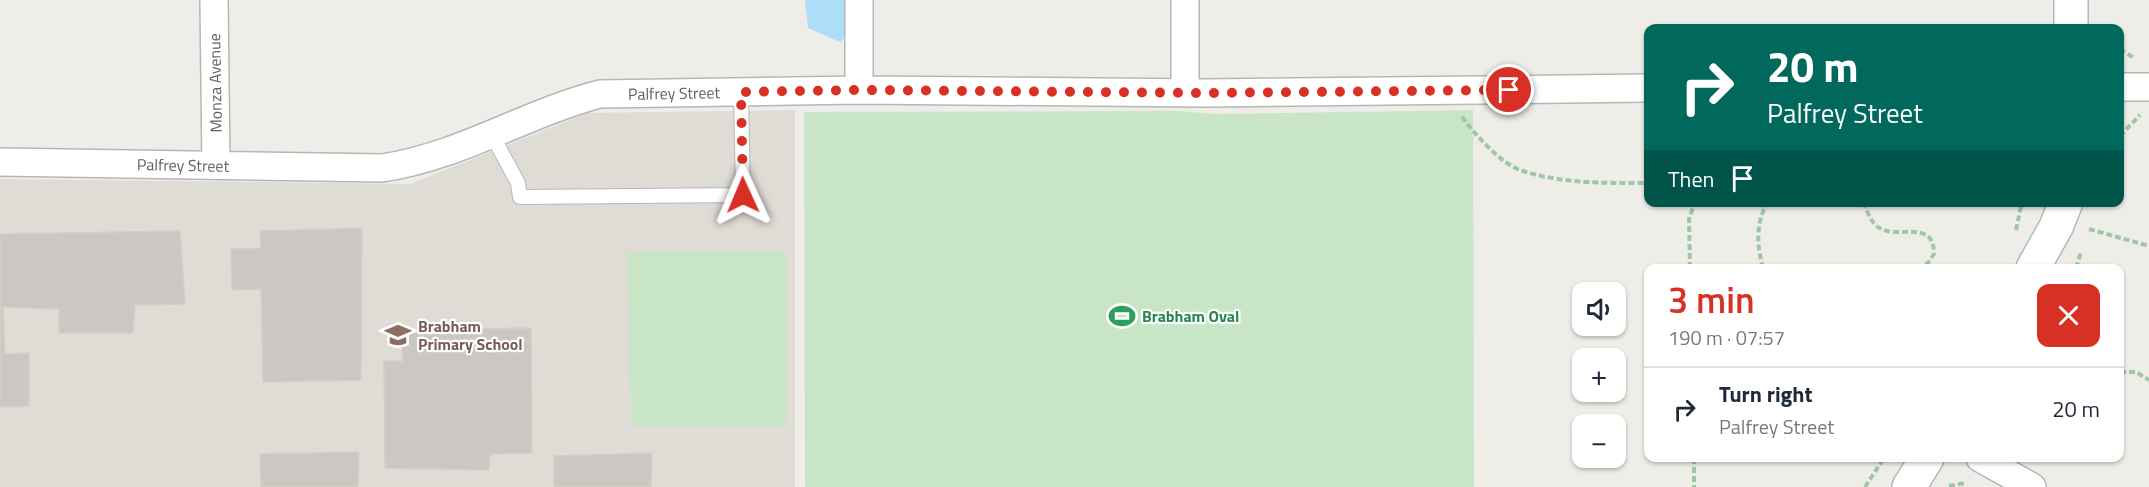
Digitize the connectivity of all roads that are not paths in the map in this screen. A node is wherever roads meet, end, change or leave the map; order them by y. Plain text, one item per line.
1 (214, 0) edge
2 (859, 0) edge
3 (1185, 0) edge
4 (2071, 0) edge
5 (2071, 24) edge
6 (2124, 87) edge
7 (2149, 87) edge
8 (1644, 88) edge
9 (859, 90) junction
10 (741, 92) junction
11 (1185, 93) junction
12 (492, 135) junction
13 (0, 162) edge
14 (216, 165) junction
15 (2064, 207) edge
16 (2034, 264) edge
17 (1925, 462) edge
18 (1987, 462) edge
19 (1910, 487) edge
20 (2032, 487) edge

1 - 14 street, Monza Avenue
2 - 9 street
3 - 11 street
4 - 5 street
6 - 7 street
8 - 11 street, Palfrey Street
9 - 10 street, Palfrey Street
9 - 11 street, Palfrey Street
10 - 12 street, Palfrey Street
10 - 12 lane
12 - 14 street, Palfrey Street
13 - 14 street, Palfrey Street
15 - 16 street
17 - 19 street
18 - 20 street

